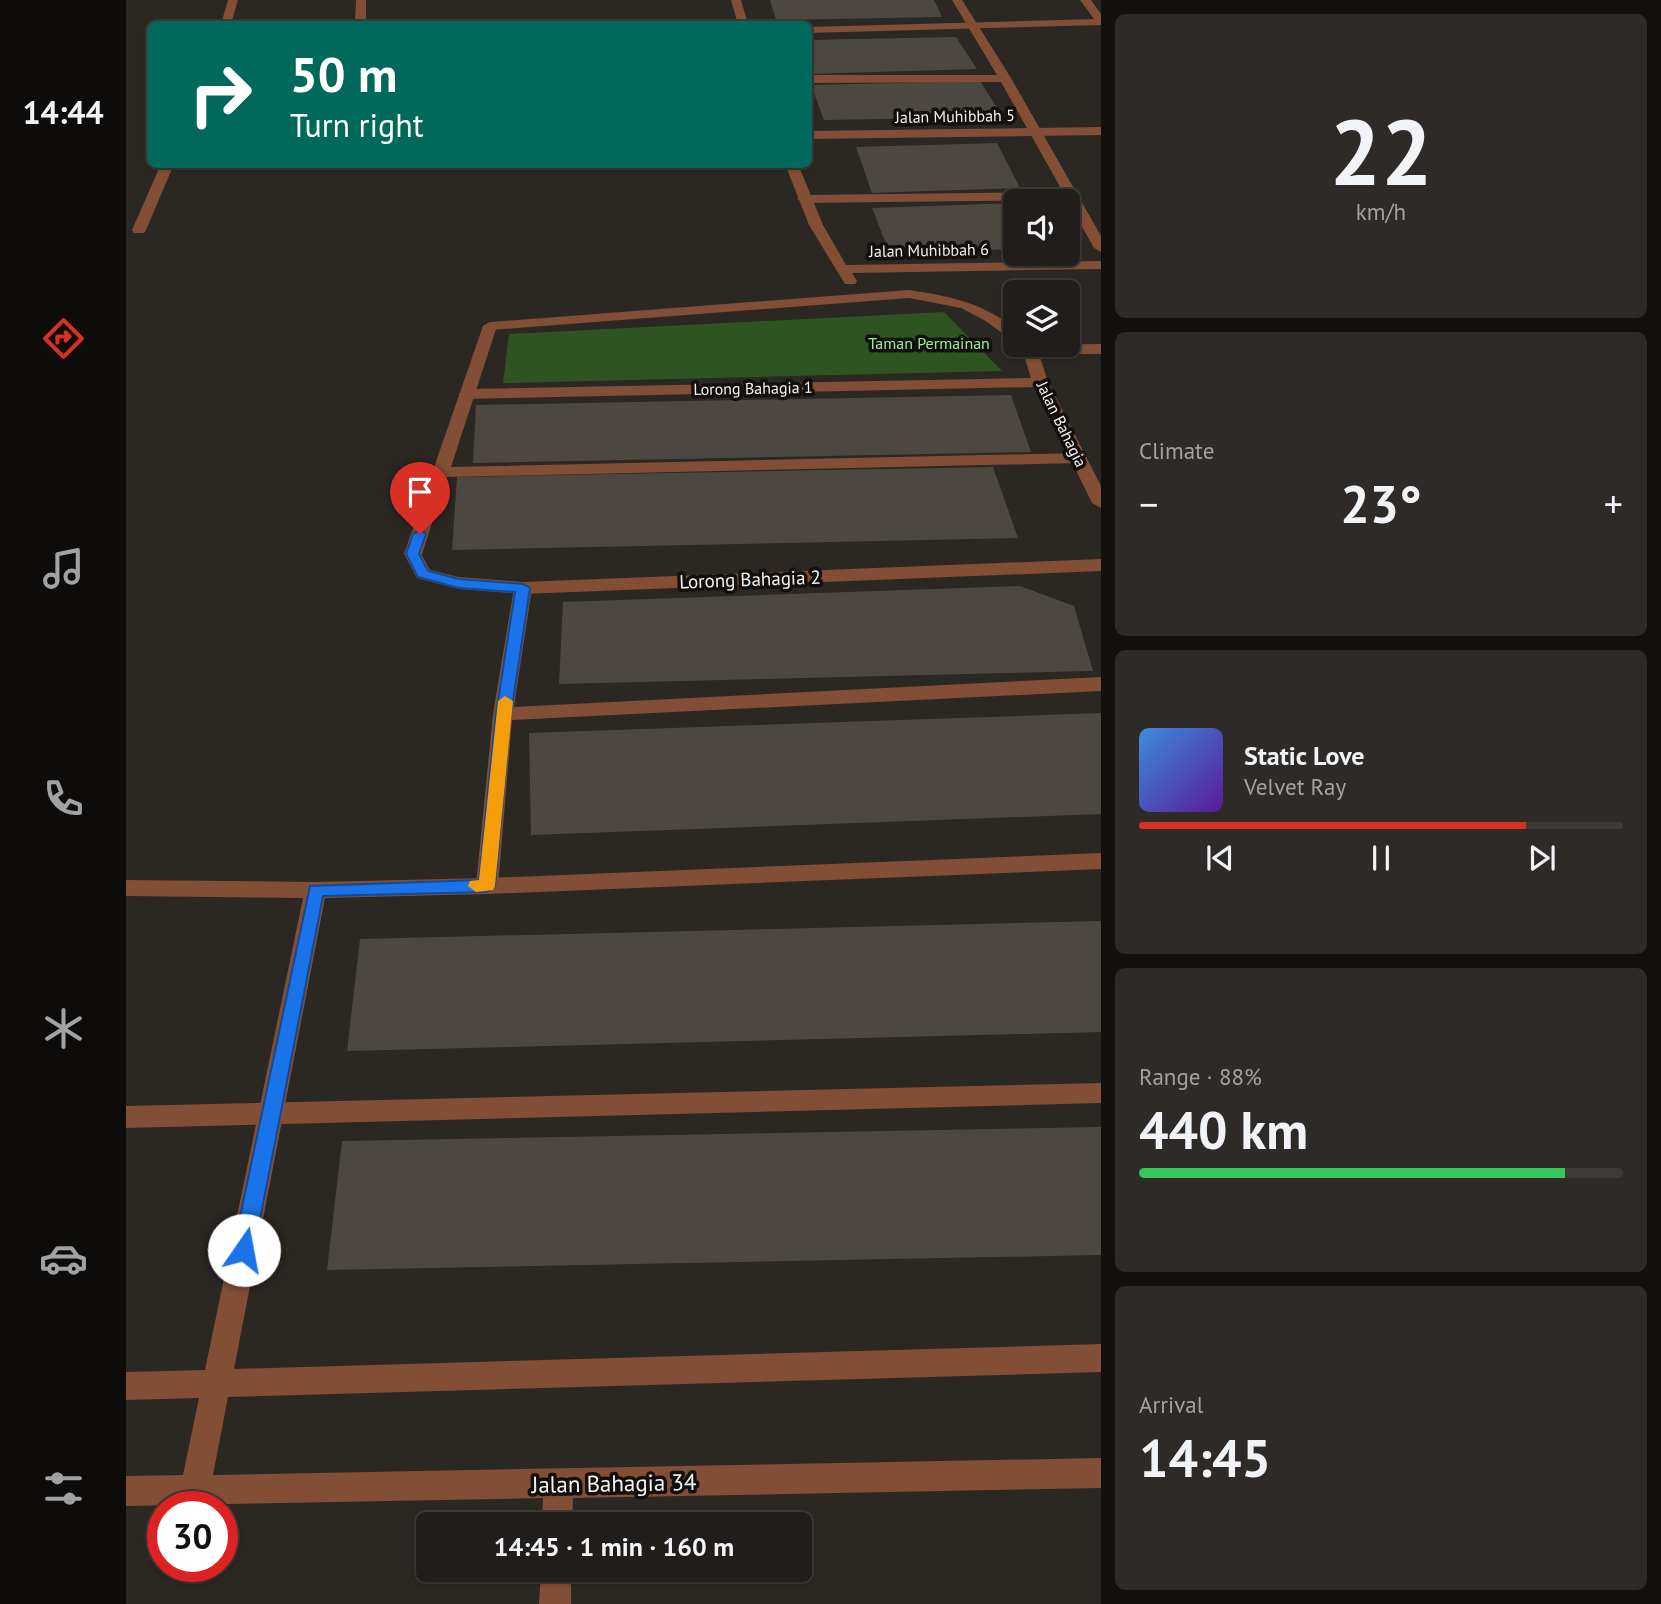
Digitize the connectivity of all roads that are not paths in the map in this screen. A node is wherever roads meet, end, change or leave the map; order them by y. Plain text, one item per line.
1 (233, 0) edge
2 (361, 0) edge
3 (736, 0) edge
4 (957, 0) edge
5 (1085, 0) edge
6 (227, 21) edge
7 (361, 21) edge
8 (742, 21) edge
9 (1101, 21) edge
10 (974, 27) junction
11 (812, 30) edge
12 (1004, 78) junction
13 (812, 79) edge
14 (1101, 131) edge
15 (1034, 132) junction
16 (812, 135) edge
17 (166, 168) edge
18 (793, 168) edge
19 (1067, 189) edge
20 (1003, 198) edge
21 (804, 200) junction
22 (1080, 211) edge
23 (139, 229) dead end
24 (1101, 248) edge
25 (1101, 265) edge
26 (841, 269) junction
27 (864, 298) junction
28 (1003, 326) edge
29 (1080, 349) edge
30 (1101, 349) edge
31 (1030, 357) edge
32 (1040, 382) junction
33 (466, 394) junction
34 (1079, 458) junction
35 (440, 472) junction
36 (1101, 503) edge
37 (1101, 565) edge
38 (523, 588) junction
39 (1101, 684) edge
40 (503, 714) junction
41 (1101, 861) edge
42 (487, 886) junction
43 (126, 888) edge
44 (316, 890) junction
45 (1101, 1093) edge
46 (271, 1115) junction
47 (126, 1117) edge
48 (1101, 1358) edge
49 (216, 1385) junction
50 (126, 1386) edge
51 (1101, 1472) edge
52 (558, 1485) junction
53 (126, 1491) edge
54 (147, 1491) edge
55 (195, 1491) joint
56 (557, 1512) edge
57 (556, 1582) edge
58 (555, 1604) edge

1 - 6 street
2 - 7 street
3 - 8 street
4 - 10 street
5 - 9 street
9 - 10 street
10 - 11 street
10 - 12 street
12 - 13 street
12 - 15 street
14 - 15 street, Jalan Muhibbah 5
15 - 16 street, Jalan Muhibbah 5
15 - 19 street
17 - 23 street
18 - 21 street
20 - 21 street
21 - 26 street
22 - 24 street
25 - 26 street, Jalan Muhibbah 6
26 - 27 street
27 - 28 street
27 - 33 street
29 - 30 street
31 - 32 street, Jalan Bahagia
32 - 33 street, Lorong Bahagia 1
32 - 34 street, Jalan Bahagia
33 - 35 street
34 - 35 street
34 - 36 street, Jalan Bahagia
35 - 38 street, Lorong Bahagia 2
37 - 38 street, Lorong Bahagia 2
38 - 40 street
39 - 40 street
40 - 42 street
41 - 42 street
42 - 44 street
43 - 44 street
44 - 46 street
45 - 46 street
46 - 47 street
46 - 49 street
48 - 49 street
49 - 50 street
49 - 55 street
51 - 52 street, Jalan Bahagia 34
52 - 55 street, Jalan Bahagia 34
52 - 56 street
53 - 54 street, Jalan Bahagia 34
57 - 58 street

